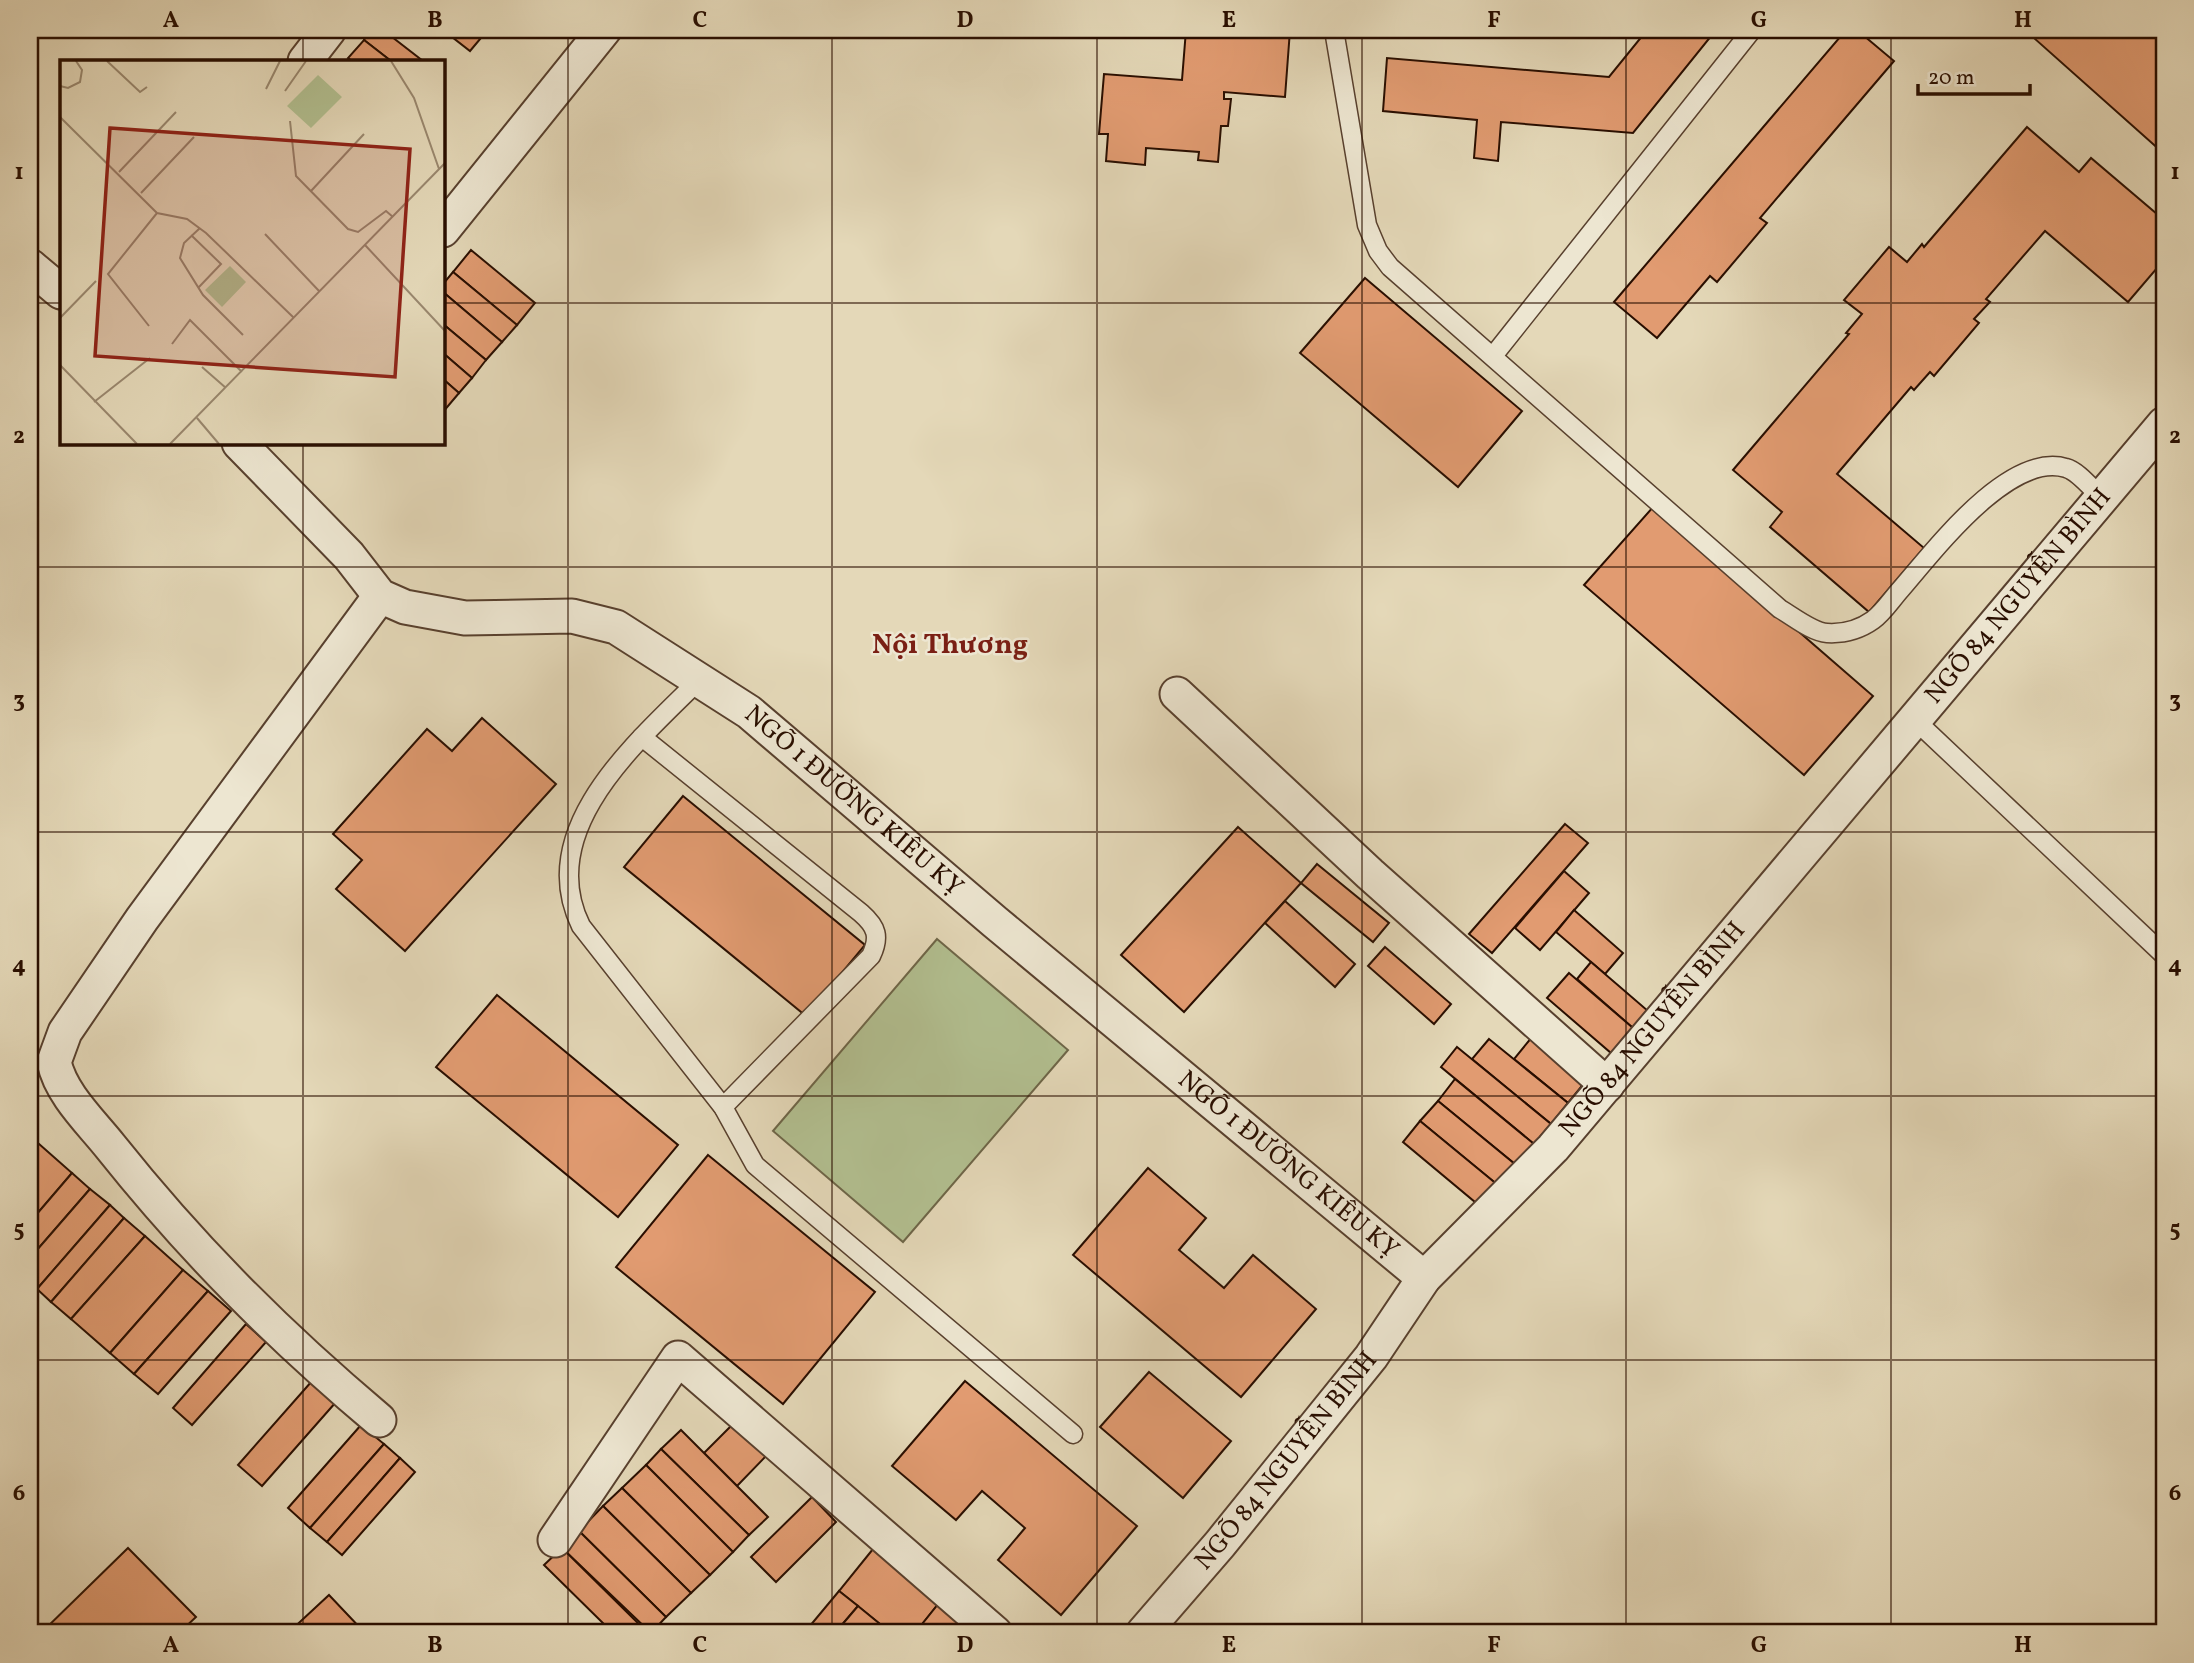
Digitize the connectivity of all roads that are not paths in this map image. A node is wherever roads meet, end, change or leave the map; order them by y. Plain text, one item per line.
1 (329, 30) edge
2 (604, 30) edge
3 (1334, 30) edge
4 (1752, 30) edge
5 (306, 60) edge
6 (444, 229) edge
7 (30, 266) edge
8 (60, 291) edge
9 (1493, 356) junction
10 (2164, 424) edge
11 (255, 448) edge
12 (2102, 498) junction
13 (380, 596) junction
14 (699, 680) junction
15 (1177, 694) dead end
16 (1915, 720) junction
17 (642, 737) junction
18 (2164, 955) edge
19 (1607, 1084) junction
20 (723, 1107) junction
21 (1424, 1278) junction
22 (379, 1420) dead end
23 (1073, 1434) dead end
24 (555, 1540) dead end
25 (995, 1633) edge
26 (1143, 1633) edge

1 - 5 street
2 - 6 street
3 - 9 lane
4 - 9 lane
7 - 8 street
9 - 12 lane
10 - 12 street, NGÕ 84 NGUYỄN BÌNH
11 - 13 street
12 - 16 street, NGÕ 84 NGUYỄN BÌNH
13 - 14 street, NGÕ 1 ĐƯỜNG KIÊU KỴ
13 - 22 street
14 - 17 lane
14 - 21 street, NGÕ 1 ĐƯỜNG KIÊU KỴ
15 - 19 street
16 - 18 lane
16 - 19 street, NGÕ 84 NGUYỄN BÌNH
17 - 20 lane
17 - 20 lane
19 - 21 street, NGÕ 84 NGUYỄN BÌNH
20 - 23 lane
21 - 26 street, NGÕ 84 NGUYỄN BÌNH
24 - 25 street

